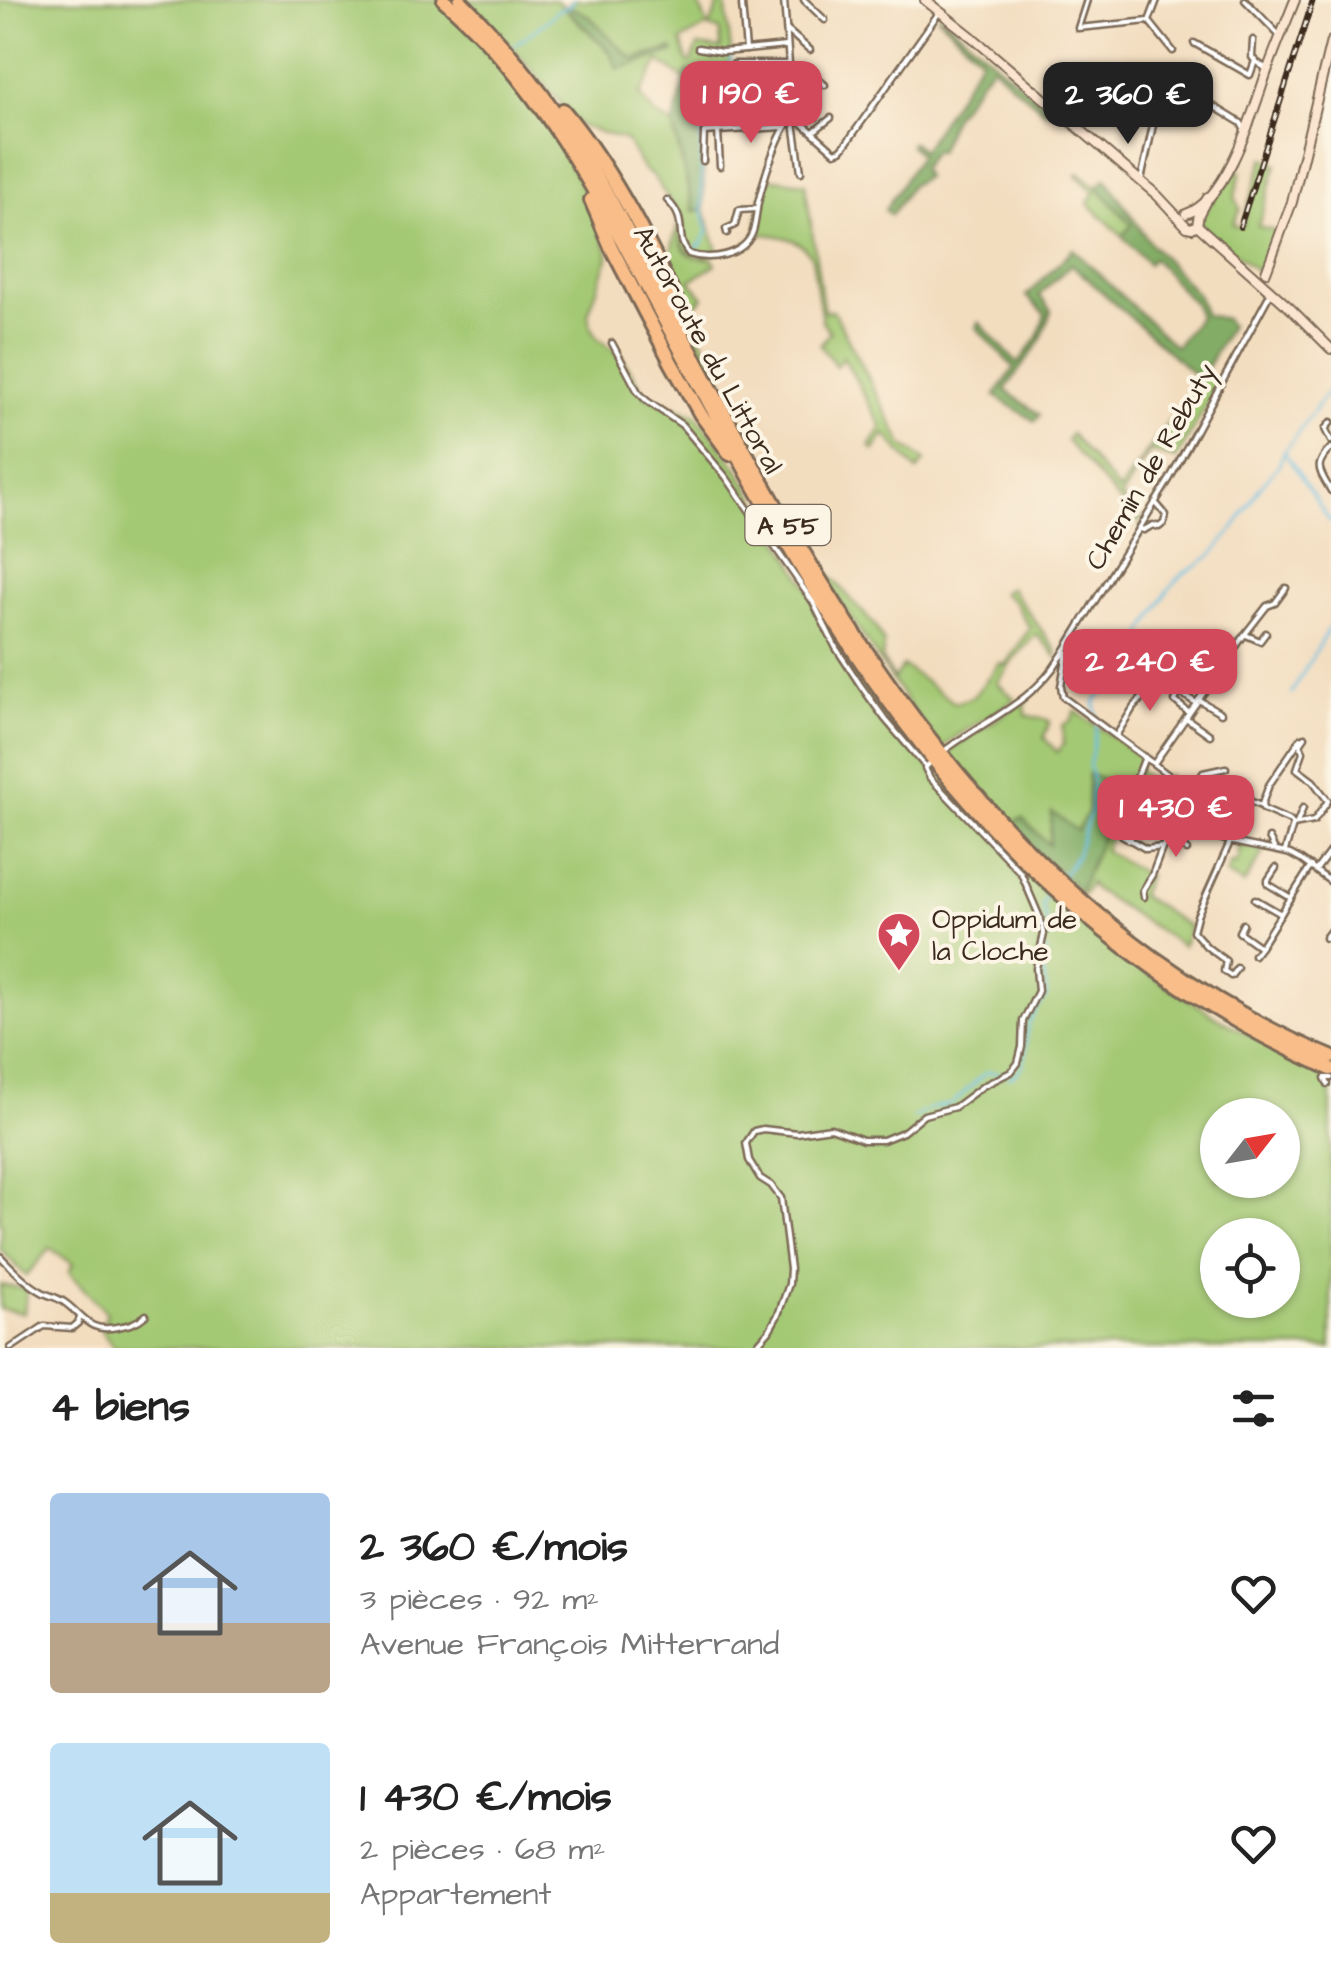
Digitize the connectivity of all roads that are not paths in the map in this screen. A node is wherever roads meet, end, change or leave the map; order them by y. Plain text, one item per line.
1 (444, 0) edge
2 (460, 0) edge
3 (784, 0) edge
4 (804, 0) edge
5 (927, 0) edge
6 (1088, 0) edge
7 (1157, 0) edge
8 (1245, 0) edge
9 (1295, 0) edge
10 (742, 5) dead end
11 (940, 11) junction
12 (825, 20) dead end
13 (1149, 21) junction
14 (787, 30) junction
15 (1280, 36) junction
16 (1254, 40) dead end
17 (1331, 41) edge
18 (1194, 43) dead end
19 (788, 46) junction
20 (698, 48) dead end
21 (746, 50) junction
22 (810, 50) dead end
23 (1173, 51) dead end
24 (1254, 62) junction
25 (734, 64) dead end
26 (789, 64) junction
27 (1268, 70) junction
28 (790, 78) junction
29 (1137, 78) dead end
30 (825, 86) dead end
31 (1163, 93) junction
32 (792, 97) junction
33 (752, 103) dead end
34 (793, 114) junction
35 (755, 117) dead end
36 (766, 117) dead end
37 (816, 117) dead end
38 (724, 118) dead end
39 (741, 118) dead end
40 (748, 118) junction
41 (832, 118) dead end
42 (784, 127) junction
43 (774, 128) junction
44 (1247, 128) junction
45 (748, 129) junction
46 (721, 130) junction
47 (813, 132) junction
48 (703, 161) dead end
49 (720, 166) dead end
50 (801, 172) dead end
51 (1140, 182) junction
52 (666, 200) dead end
53 (756, 210) junction
54 (1191, 220) junction
55 (727, 233) dead end
56 (1260, 283) junction
57 (1271, 294) junction
58 (612, 343) dead end
59 (1331, 350) edge
60 (1331, 422) edge
61 (1331, 440) edge
62 (1331, 448) edge
63 (1331, 491) edge
64 (1155, 502) junction
65 (1138, 528) junction
66 (1286, 588) dead end
67 (1266, 633) dead end
68 (1246, 634) junction
69 (1068, 649) junction
70 (1222, 669) junction
71 (1152, 676) dead end
72 (1214, 679) junction
73 (1198, 701) junction
74 (1221, 714) dead end
75 (1188, 715) junction
76 (1116, 736) junction
77 (1210, 736) dead end
78 (944, 752) dead end
79 (1145, 757) junction
80 (1154, 763) junction
81 (1226, 768) dead end
82 (1184, 801) junction
83 (1262, 806) junction
84 (1303, 808) dead end
85 (1187, 813) junction
86 (1295, 824) junction
87 (1125, 837) junction
88 (1219, 837) junction
89 (1167, 838) junction
90 (1269, 838) dead end
91 (1230, 840) junction
92 (1120, 844) dead end
93 (1162, 847) junction
94 (1188, 850) dead end
95 (1275, 850) junction
96 (1331, 850) edge
97 (1285, 852) junction
98 (1276, 868) dead end
99 (1314, 868) junction
100 (1331, 882) edge
101 (1266, 887) dead end
102 (1144, 897) dead end
103 (1255, 899) dead end
104 (1290, 899) junction
105 (1281, 914) junction
106 (1243, 924) dead end
107 (1331, 930) edge
108 (1325, 938) dead end
109 (1260, 947) junction
110 (1254, 956) dead end
111 (1237, 968) dead end
112 (1331, 1057) edge
113 (1330, 1077) edge
114 (0, 1256) edge
115 (146, 1315) dead end
116 (80, 1317) junction
117 (11, 1348) edge
118 (754, 1348) edge

1 - 113 highway, Autoroute du Littoral / A 55
2 - 112 highway, Autoroute du Littoral / A 55
3 - 14 street
4 - 12 street
5 - 11 main road
6 - 13 street
7 - 13 street
8 - 15 street
9 - 15 main road
10 - 21 street
11 - 47 street
11 - 51 main road
13 - 23 street
14 - 19 street
14 - 22 street
15 - 27 main road
16 - 24 street
17 - 56 main road
18 - 24 street
19 - 21 street
19 - 26 street
20 - 21 street
24 - 27 street
25 - 26 street
26 - 28 street
27 - 44 main road
28 - 30 street
28 - 32 street
29 - 31 street
31 - 44 street
31 - 51 street
32 - 34 street
32 - 37 street
33 - 34 street
34 - 42 street
34 - 47 street
34 - 50 street
35 - 40 street
36 - 43 street
38 - 46 street
39 - 40 street
40 - 45 street
41 - 47 street
42 - 43 street
42 - 53 street
43 - 45 street
44 - 54 main road
45 - 46 street
46 - 48 street
46 - 49 street
51 - 54 main road
52 - 53 street
53 - 55 street
54 - 56 main road
56 - 57 main road
57 - 59 main road
57 - 64 street, Chemin de Rebuty
58 - 118 street
60 - 61 street
62 - 63 street
64 - 65 street, Chemin de Rebuty
64 - 65 street
65 - 69 street, Chemin de Rebuty
66 - 68 street
67 - 68 street
68 - 70 street
69 - 76 street
69 - 78 street, Chemin de Rebuty
70 - 72 street
70 - 72 street
71 - 76 street
72 - 73 street
73 - 74 street
73 - 75 street
73 - 75 street
75 - 77 street
75 - 80 street
76 - 79 street
79 - 80 street
79 - 87 street
80 - 82 street
81 - 82 street
82 - 85 street
83 - 86 street
83 - 86 street
83 - 88 street
84 - 86 street
85 - 88 street
85 - 89 street
86 - 97 street
87 - 92 street
87 - 93 street
88 - 91 street
89 - 93 street
89 - 94 street
90 - 95 street
91 - 95 street
91 - 111 street
93 - 102 street
95 - 97 street
96 - 99 street
97 - 99 street
98 - 104 street
99 - 100 street
99 - 104 street
101 - 104 street
103 - 105 street
104 - 105 street
105 - 109 street
106 - 109 street
107 - 108 street
109 - 110 street
114 - 116 street
115 - 116 street
116 - 117 street

